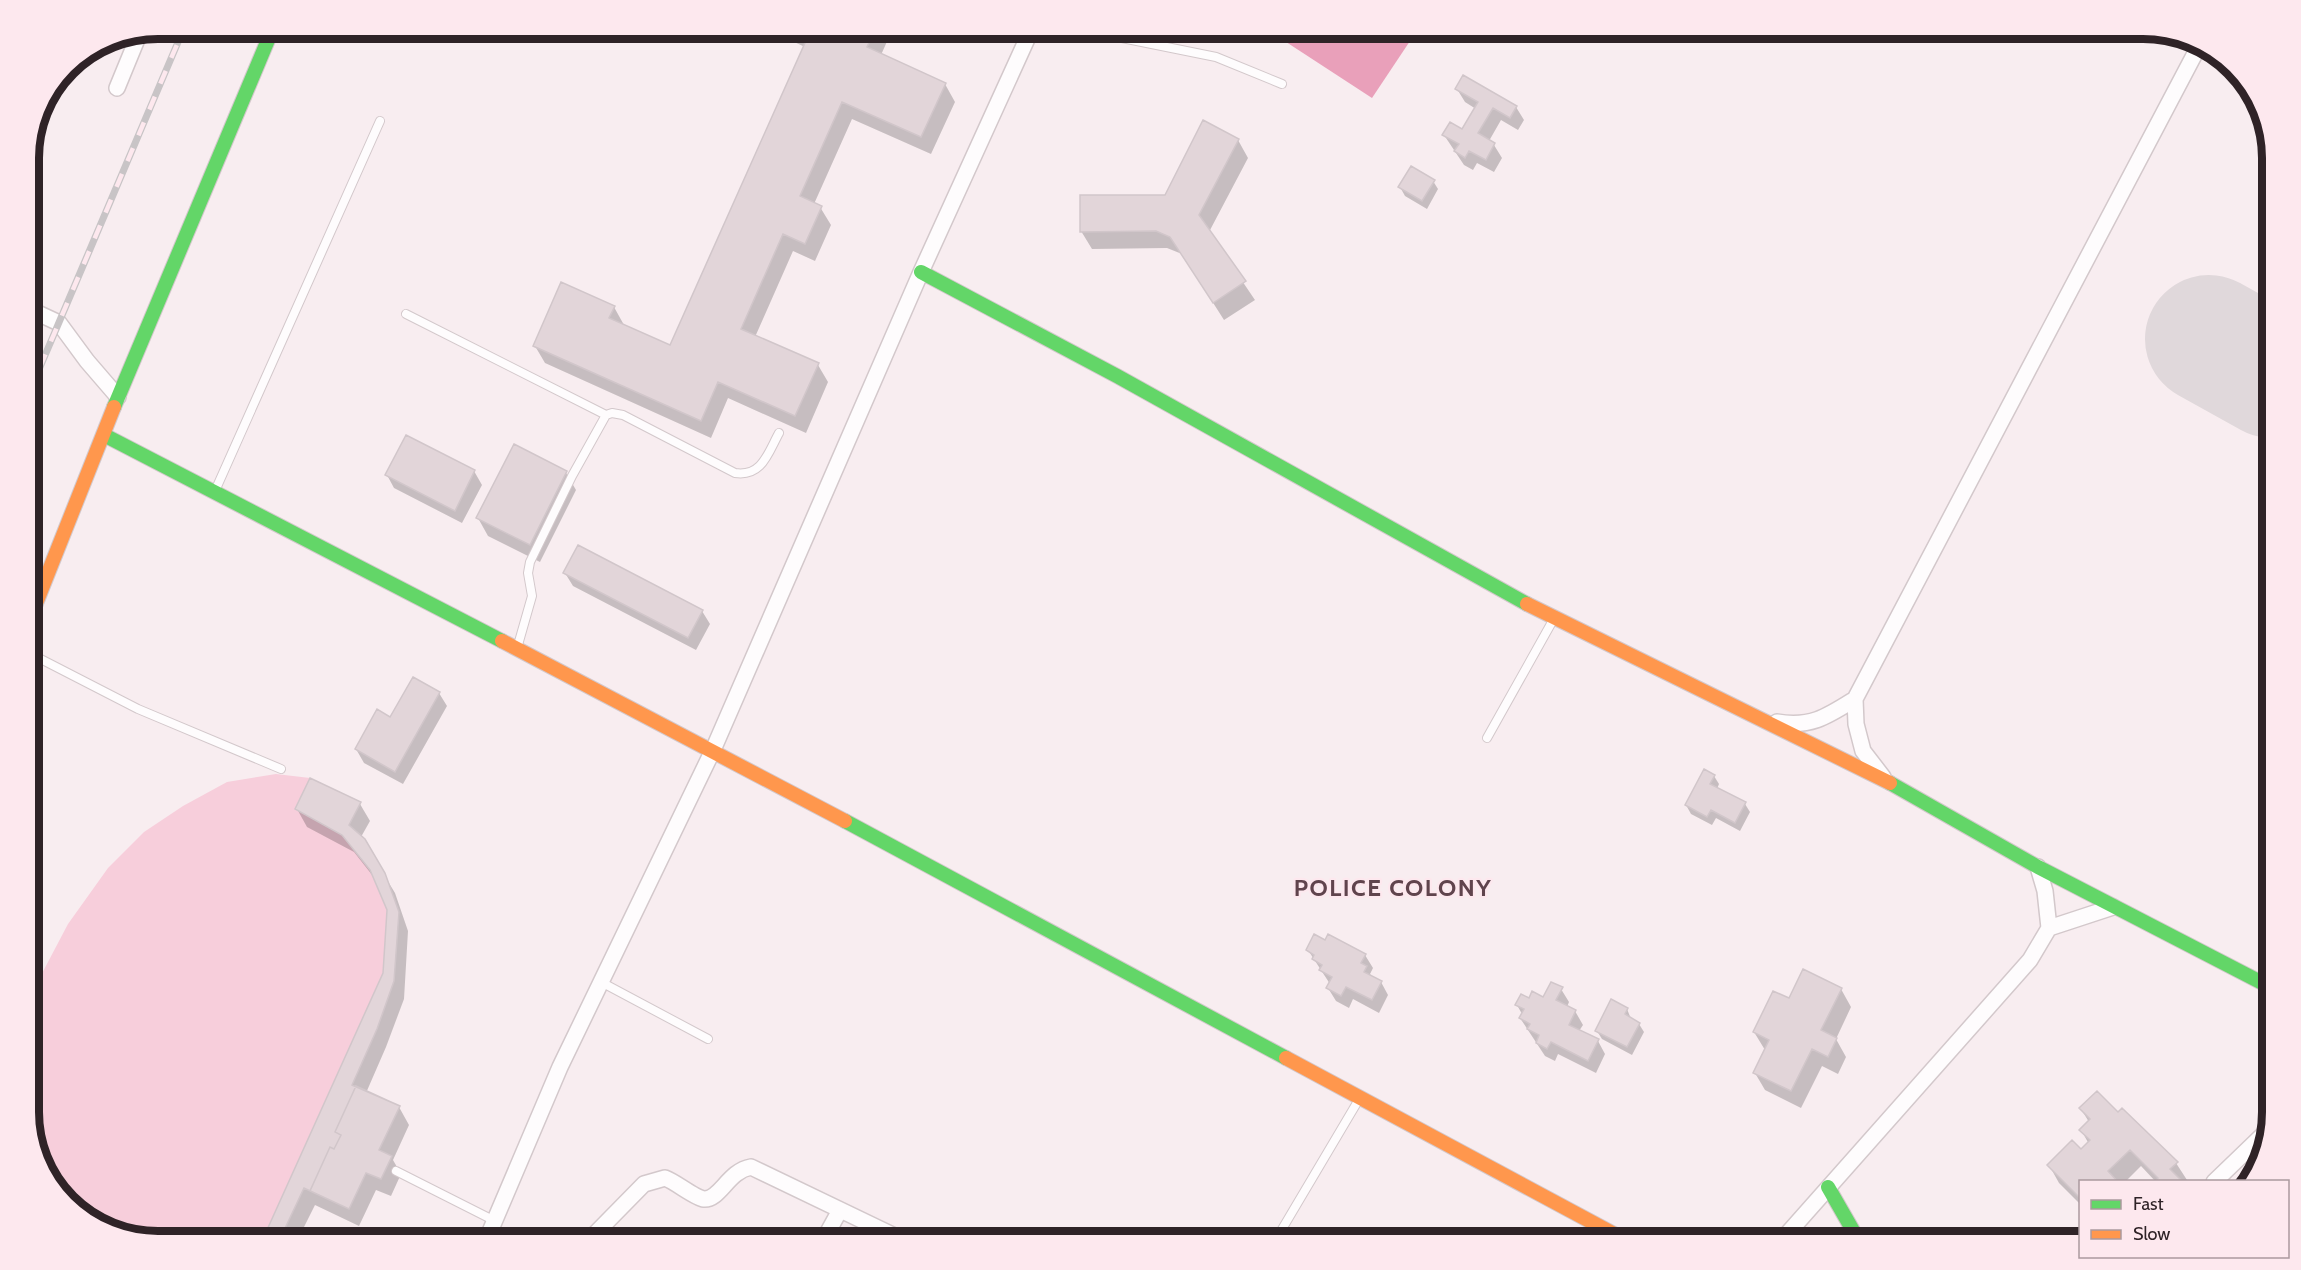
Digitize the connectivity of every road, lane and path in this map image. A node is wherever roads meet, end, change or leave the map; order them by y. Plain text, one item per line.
1 (268, 39) edge
2 (1027, 39) edge
3 (1127, 39) edge
4 (136, 41) edge
5 (2196, 52) edge
6 (1282, 84) dead end
7 (117, 88) dead end
8 (380, 121) dead end
9 (921, 272) junction
10 (39, 314) edge
11 (406, 314) dead end
12 (118, 397) junction
13 (606, 415) junction
14 (779, 433) dead end
15 (104, 435) junction
16 (214, 493) junction
17 (39, 596) edge
18 (1554, 619) junction
19 (517, 650) junction
20 (39, 658) edge
21 (1855, 699) junction
22 (1754, 717) junction
23 (1487, 738) dead end
24 (713, 750) junction
25 (281, 769) dead end
26 (1885, 780) junction
27 (2038, 867) junction
28 (2113, 907) junction
29 (2049, 928) junction
30 (601, 982) junction
31 (2262, 983) edge
32 (708, 1040) dead end
33 (1360, 1098) junction
34 (2259, 1139) edge
35 (396, 1171) dead end
36 (2216, 1180) edge
37 (1828, 1187) junction
38 (840, 1210) junction
39 (495, 1221) junction
40 (491, 1231) edge
41 (599, 1231) edge
42 (829, 1231) edge
43 (883, 1231) edge
44 (1281, 1231) edge
45 (1607, 1231) edge
46 (1790, 1231) edge
47 (1853, 1231) edge

1 - 12 street
2 - 9 street
3 - 6 lane
4 - 7 street
5 - 21 street
8 - 16 lane
9 - 18 street
9 - 24 street
10 - 12 street
11 - 13 lane
12 - 15 street
13 - 14 lane
13 - 19 lane
15 - 16 street
15 - 17 street
16 - 19 street
18 - 22 street
18 - 23 lane
19 - 24 street
20 - 25 lane
21 - 22 street
21 - 26 street
22 - 26 street
24 - 30 street
24 - 33 street
26 - 27 street
27 - 28 street
27 - 29 street
28 - 29 street
28 - 31 street
29 - 37 street
30 - 32 lane
30 - 39 street
33 - 44 lane
33 - 45 street
34 - 36 street
35 - 39 lane
37 - 46 street
37 - 47 street
38 - 41 street
38 - 42 street
38 - 43 street
39 - 40 street

